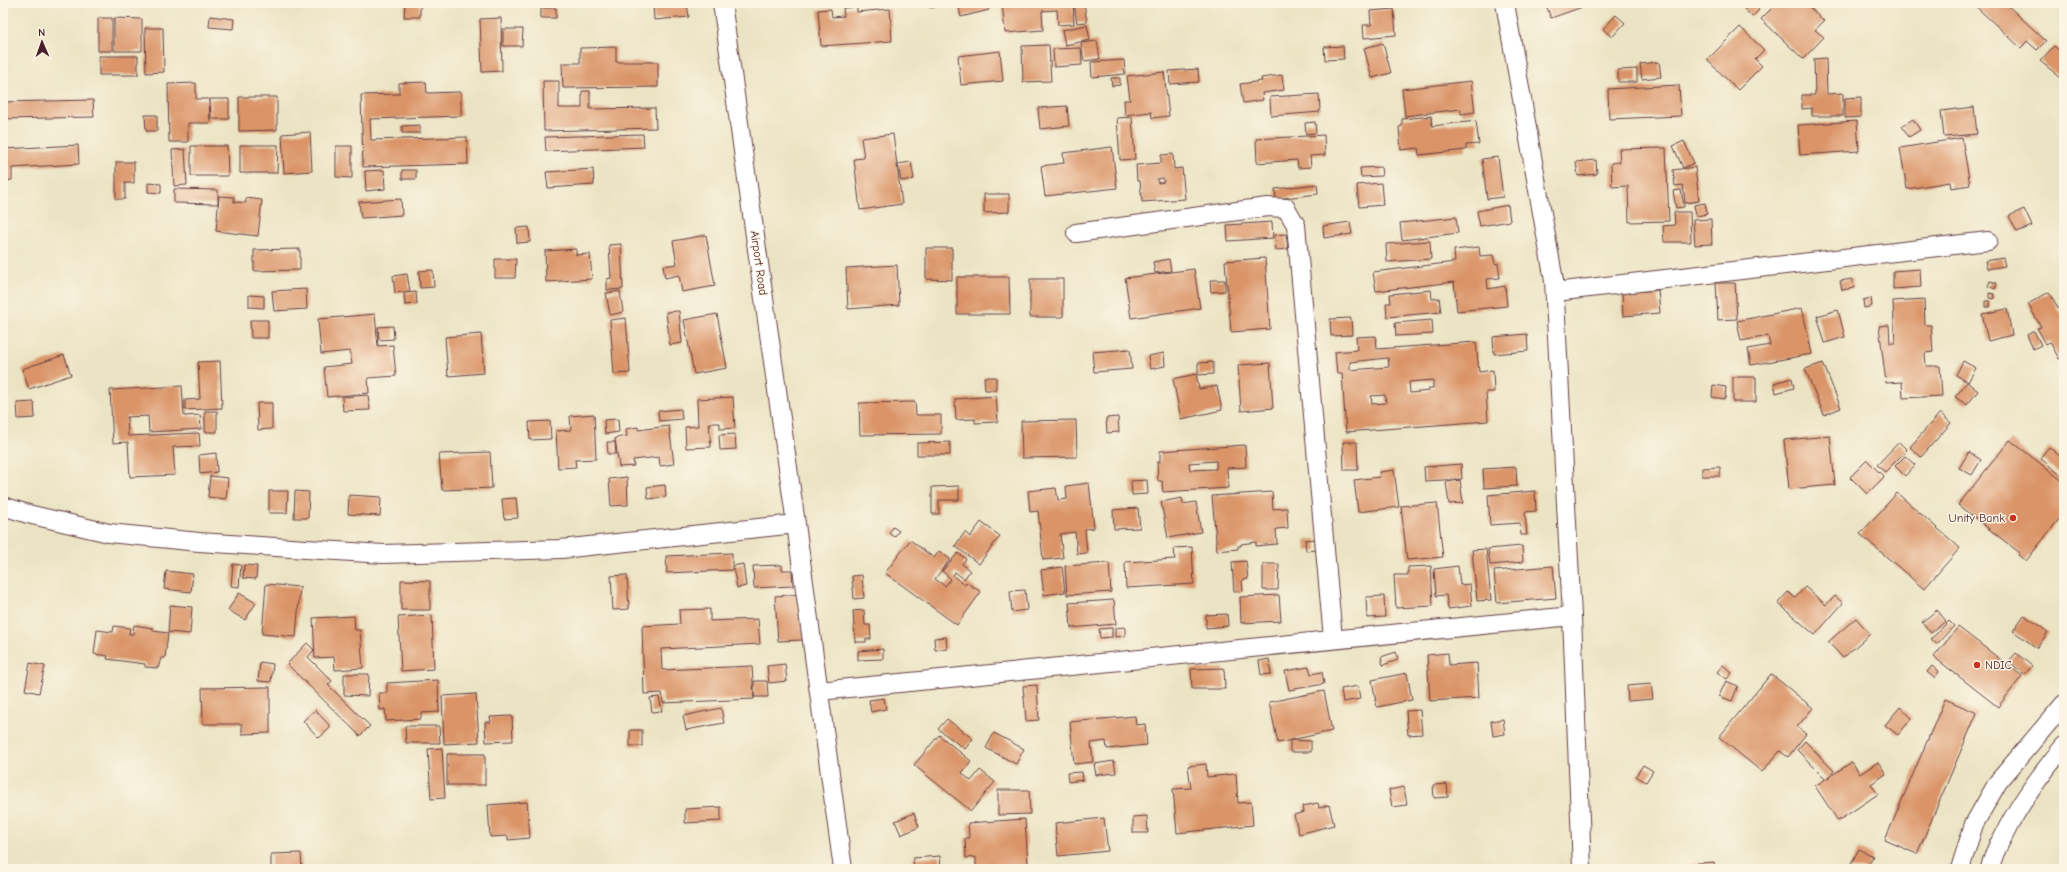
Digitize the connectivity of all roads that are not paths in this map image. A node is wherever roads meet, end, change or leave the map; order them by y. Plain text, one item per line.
1 (722, 3) edge
2 (1505, 3) edge
3 (1076, 233) dead end
4 (1988, 241) dead end
5 (1555, 292) junction
6 (3, 506) edge
7 (796, 524) junction
8 (1572, 616) junction
9 (1333, 639) junction
10 (819, 691) junction
11 (2064, 704) edge
12 (2064, 746) edge
13 (843, 869) edge
14 (1582, 869) edge
15 (1960, 869) edge
16 (1990, 869) edge

1 - 7 street, Airport Road
2 - 5 street
3 - 9 street
4 - 5 street
5 - 8 street
6 - 7 street
7 - 10 street, Airport Road
8 - 9 street
8 - 14 street
9 - 10 street
10 - 13 street, Airport Road
11 - 15 street
12 - 16 street

